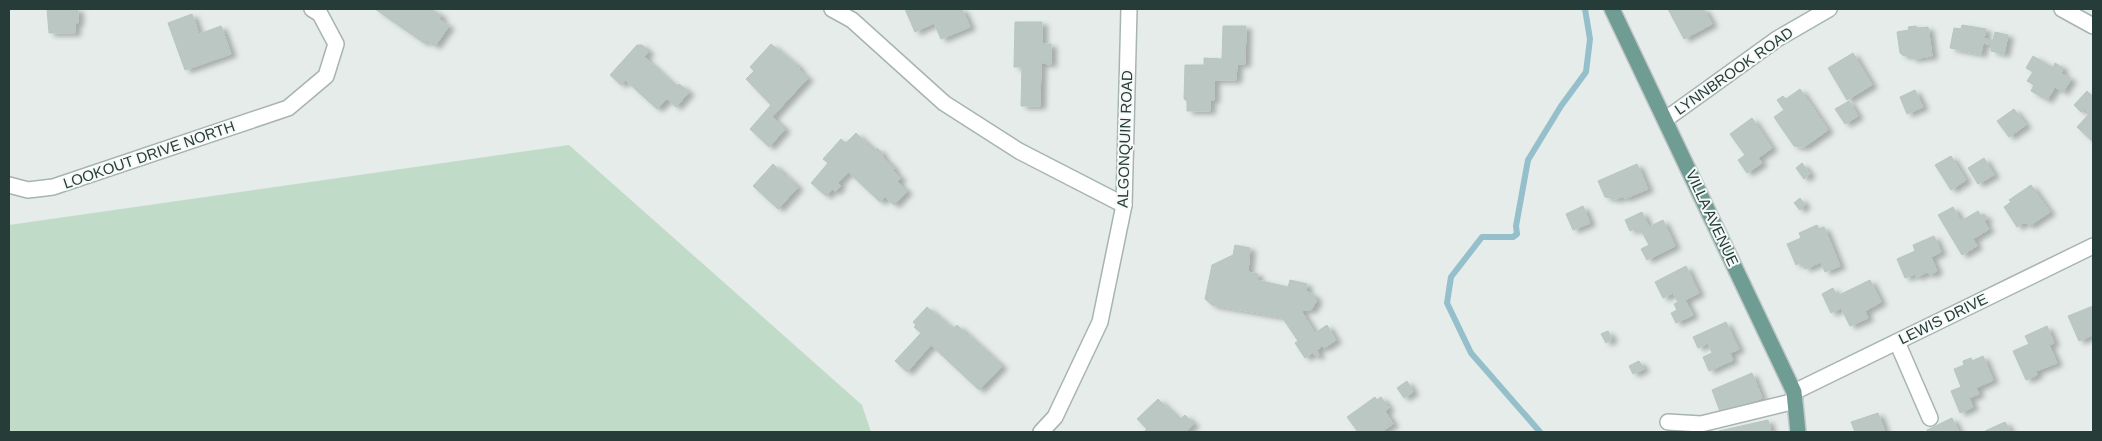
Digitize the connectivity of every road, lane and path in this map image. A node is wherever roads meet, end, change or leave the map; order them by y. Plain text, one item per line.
1 (312, 9) edge
2 (832, 9) edge
3 (1129, 9) edge
4 (1612, 9) edge
5 (1830, 9) edge
6 (2062, 9) edge
7 (852, 14) edge
8 (2093, 26) edge
9 (1666, 118) junction
10 (9, 185) edge
11 (1124, 205) junction
12 (2093, 246) edge
13 (1897, 342) junction
14 (1794, 397) junction
15 (1930, 418) dead end
16 (1668, 422) dead end
17 (1041, 432) edge
18 (1798, 432) edge

1 - 10 street, LOOKOUT DRIVE NORTH
2 - 7 street
3 - 11 street, ALGONQUIN ROAD
4 - 9 main road, VILLA AVENUE
5 - 9 street, LYNNBROOK ROAD
6 - 8 street
7 - 11 street
9 - 14 main road, VILLA AVENUE
11 - 17 street, ALGONQUIN ROAD
12 - 13 street, LEWIS DRIVE
13 - 14 street, LEWIS DRIVE
13 - 15 street
14 - 16 street, LEWIS DRIVE
14 - 18 main road, VILLA AVENUE

